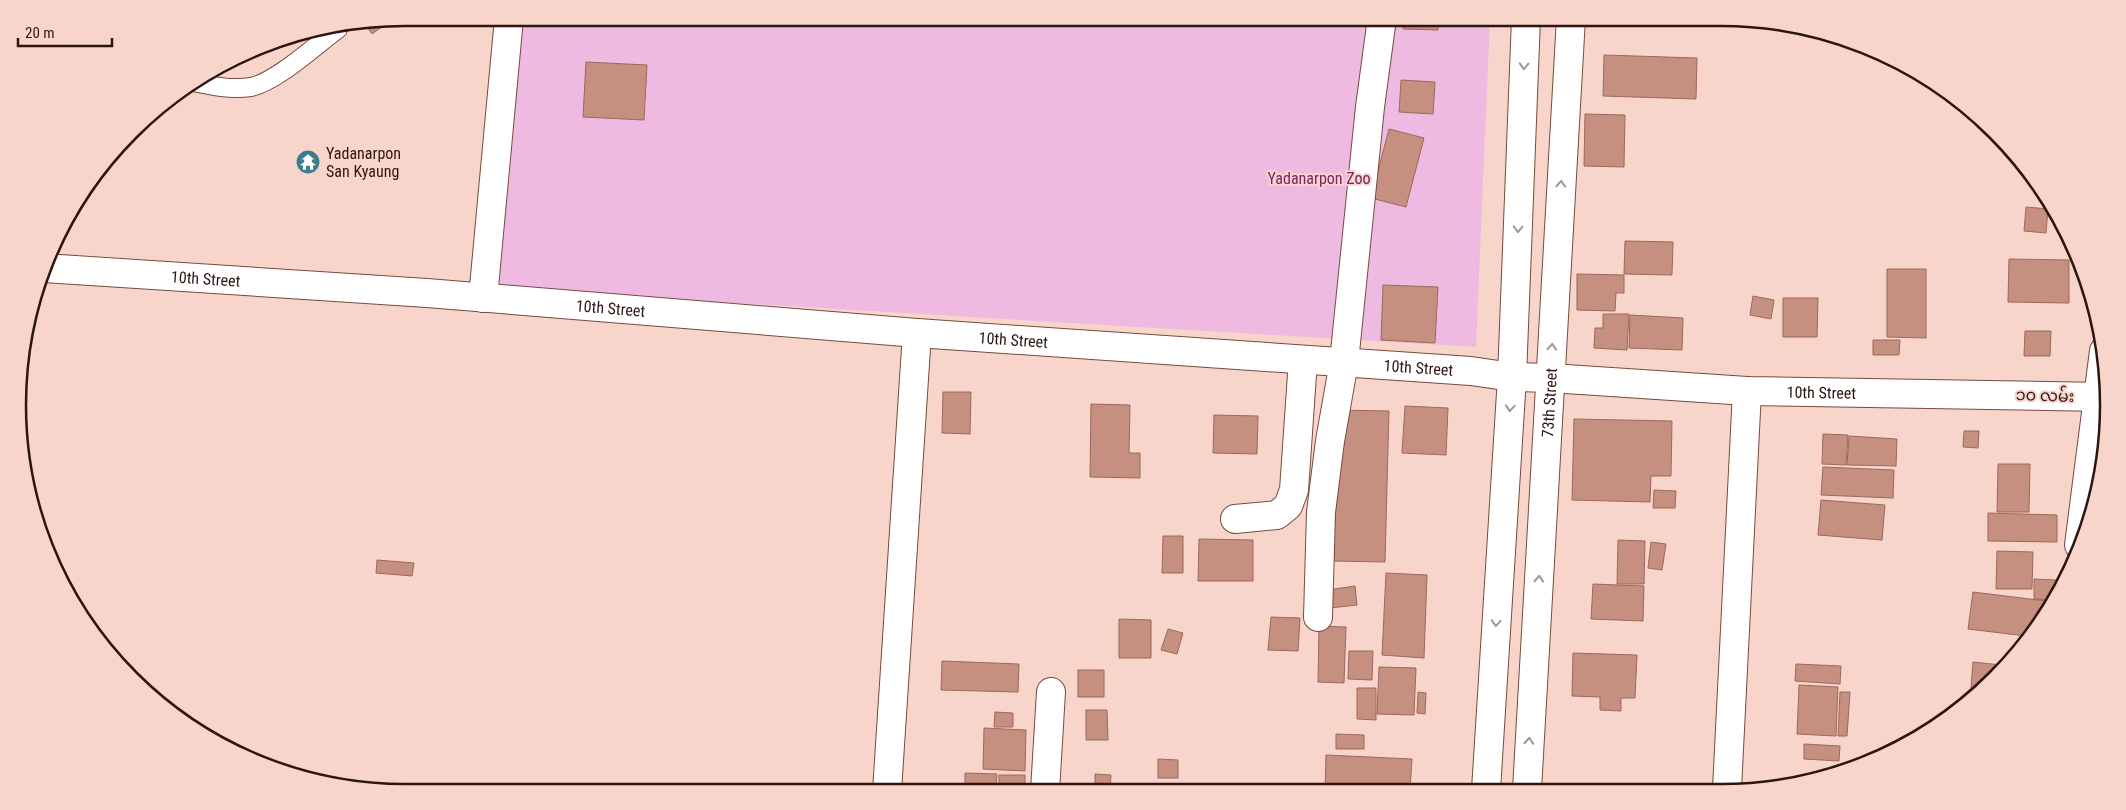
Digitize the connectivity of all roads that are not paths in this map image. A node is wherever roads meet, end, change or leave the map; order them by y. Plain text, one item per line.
1 (508, 26) edge
2 (1381, 26) edge
3 (1526, 26) edge
4 (1571, 26) edge
5 (332, 34) edge
6 (205, 84) edge
7 (52, 269) edge
8 (484, 298) junction
9 (917, 333) junction
10 (1303, 360) junction
11 (1344, 362) junction
12 (1512, 377) junction
13 (1550, 378) junction
14 (1735, 391) junction
15 (1983, 393) joint
16 (2100, 397) edge
17 (2099, 419) edge
18 (2084, 512) edge
19 (1235, 519) dead end
20 (1318, 617) dead end
21 (1051, 692) dead end
22 (887, 784) edge
23 (1045, 784) edge
24 (1486, 784) edge
25 (1527, 784) edge
26 (1727, 784) edge

1 - 8 street
2 - 11 street
3 -> 12 street
13 -> 4 street, 73th Street
5 - 6 lane
7 - 8 street, 10th Street
8 - 9 street, 10th Street
9 - 10 street, 10th Street
9 - 22 street
10 - 11 street, 10th Street
10 - 19 street
11 - 12 street, 10th Street
11 - 20 street
12 - 13 street, 10th Street
12 -> 24 street
13 - 14 street, 10th Street
25 -> 13 street, 73th Street
14 - 15 street, 10th Street
14 - 26 street
15 - 16 street, ၁၀ လမ်း
17 - 18 street
21 - 23 street

